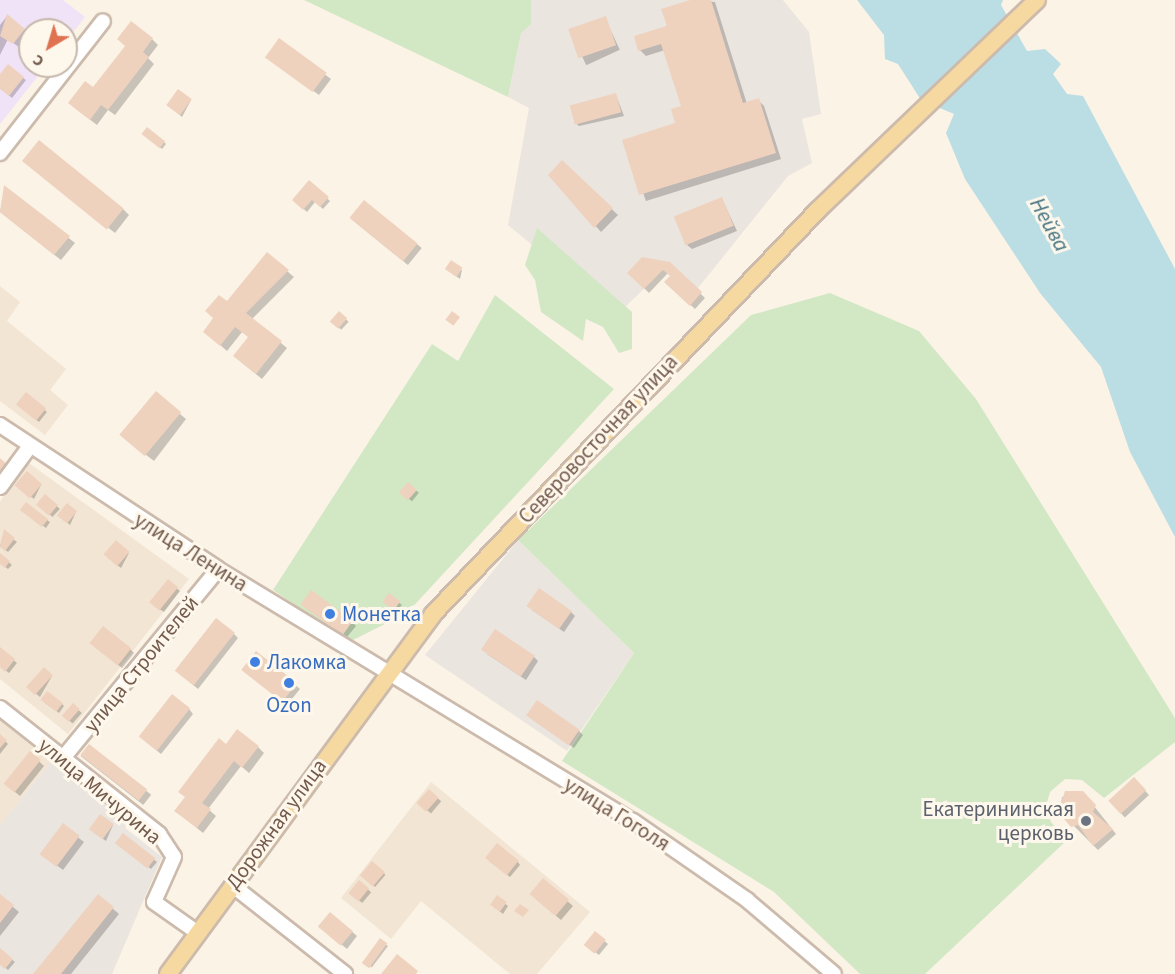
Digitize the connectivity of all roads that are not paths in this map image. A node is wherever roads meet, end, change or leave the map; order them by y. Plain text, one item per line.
1 (1037, 0) edge
2 (103, 21) dead end
3 (0, 153) edge
4 (0, 425) edge
5 (30, 446) junction
6 (0, 487) edge
7 (218, 569) junction
8 (385, 673) junction
9 (0, 708) edge
10 (63, 758) junction
11 (232, 885) junction
12 (198, 933) junction
13 (168, 974) edge
14 (345, 974) edge
15 (834, 974) edge

1 - 8 main road, Северовосточная улица
2 - 3 street
4 - 5 street, улица Ленина
5 - 6 street
5 - 7 street, улица Ленина
7 - 8 street, улица Ленина
7 - 10 street, улица Строителей
8 - 11 main road, Дорожная улица
8 - 15 street, улица Гоголя
9 - 10 street, улица Мичурина
10 - 12 street, улица Мичурина
11 - 12 main road, Дорожная улица
11 - 14 street
12 - 13 main road, Дорожная улица

